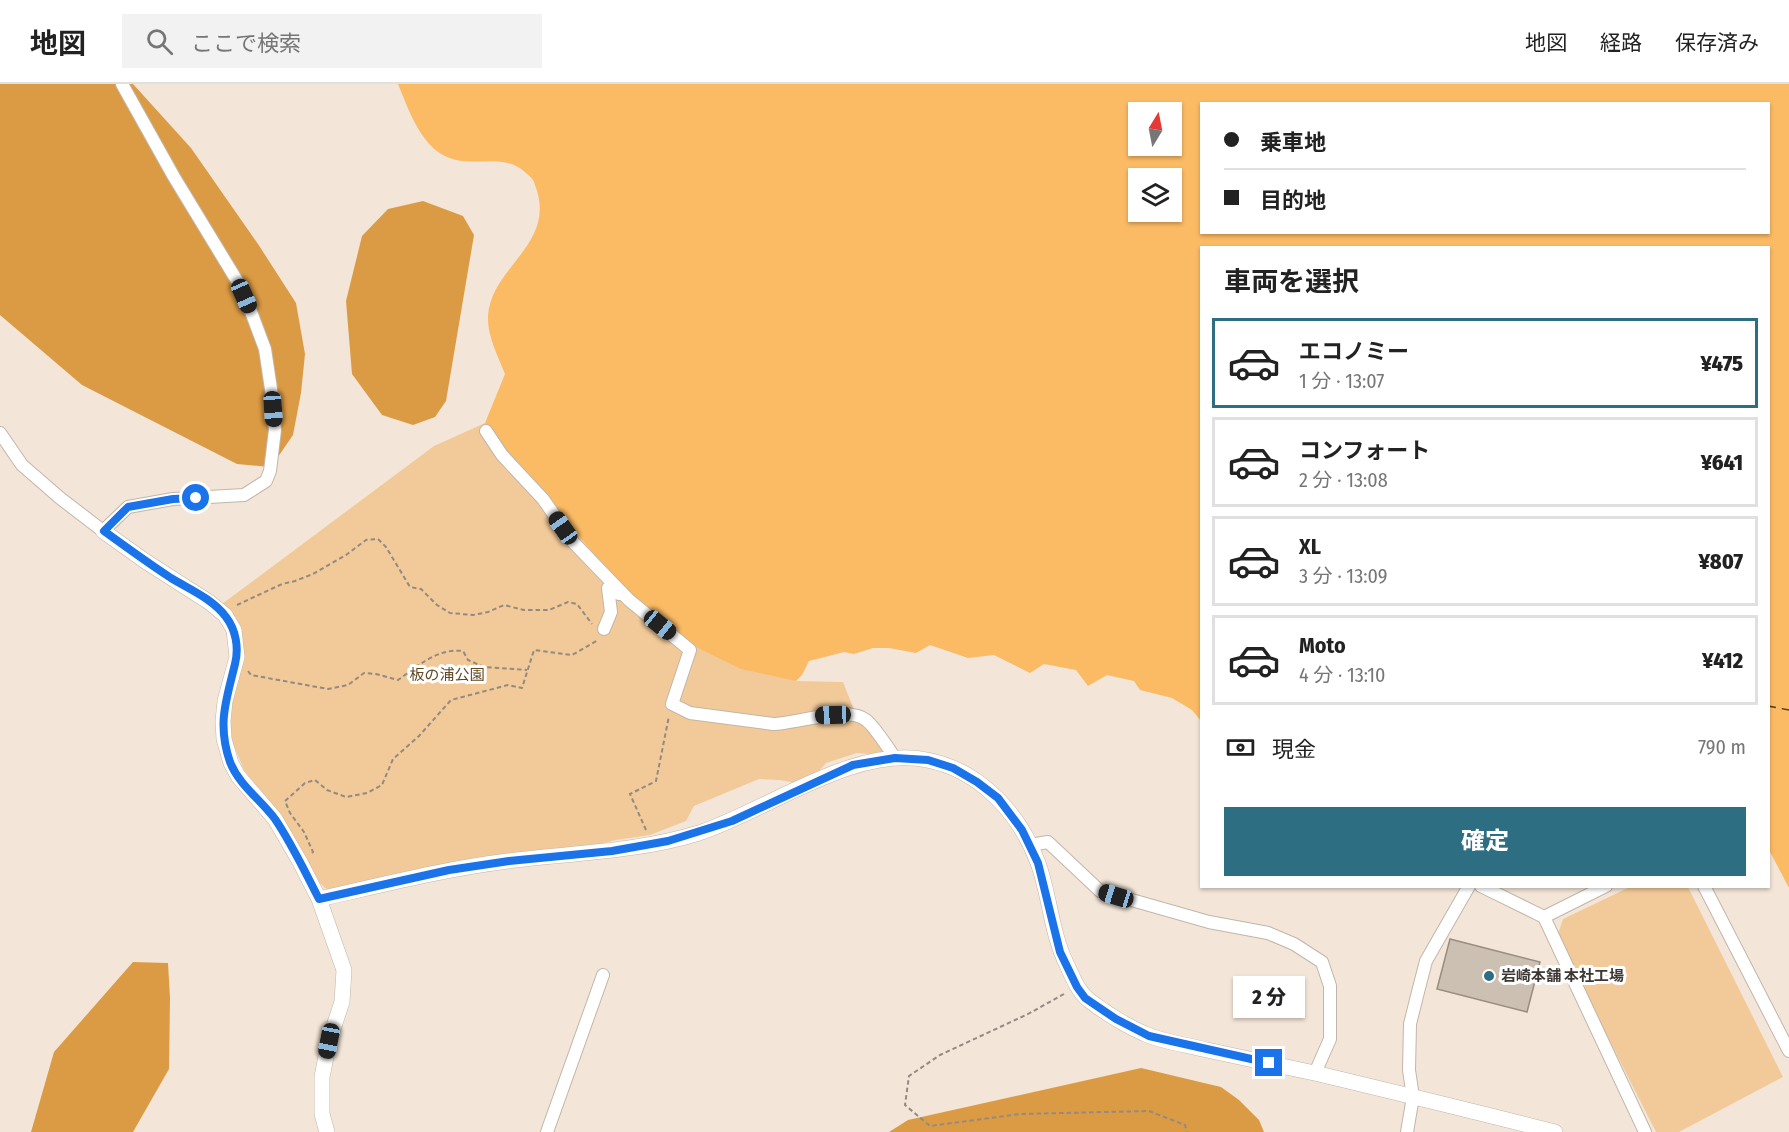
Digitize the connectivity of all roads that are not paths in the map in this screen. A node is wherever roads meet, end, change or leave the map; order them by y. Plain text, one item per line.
1 (122, 84) edge
2 (486, 430) dead end
3 (0, 433) edge
4 (104, 531) junction
5 (629, 600) junction
6 (604, 629) road end
7 (895, 758) junction
8 (1030, 845) junction
9 (1468, 888) edge
10 (1485, 888) edge
11 (1602, 888) edge
12 (1705, 888) edge
13 (319, 899) junction
14 (1544, 917) junction
15 (603, 975) dead end
16 (1789, 1050) edge
17 (1315, 1073) junction
18 (1413, 1097) junction
19 (327, 1132) edge
20 (547, 1132) edge
21 (1407, 1132) edge
22 (1555, 1132) edge
23 (1645, 1132) edge

1 - 4 street
2 - 5 street
3 - 4 street
4 - 13 street
5 - 6 street
5 - 7 street
7 - 8 street
7 - 13 street
8 - 17 street
8 - 17 street
9 - 18 street
10 - 14 street
11 - 14 street
12 - 16 street
13 - 19 street
14 - 23 street
15 - 20 street
17 - 18 street
18 - 21 street
18 - 22 street

